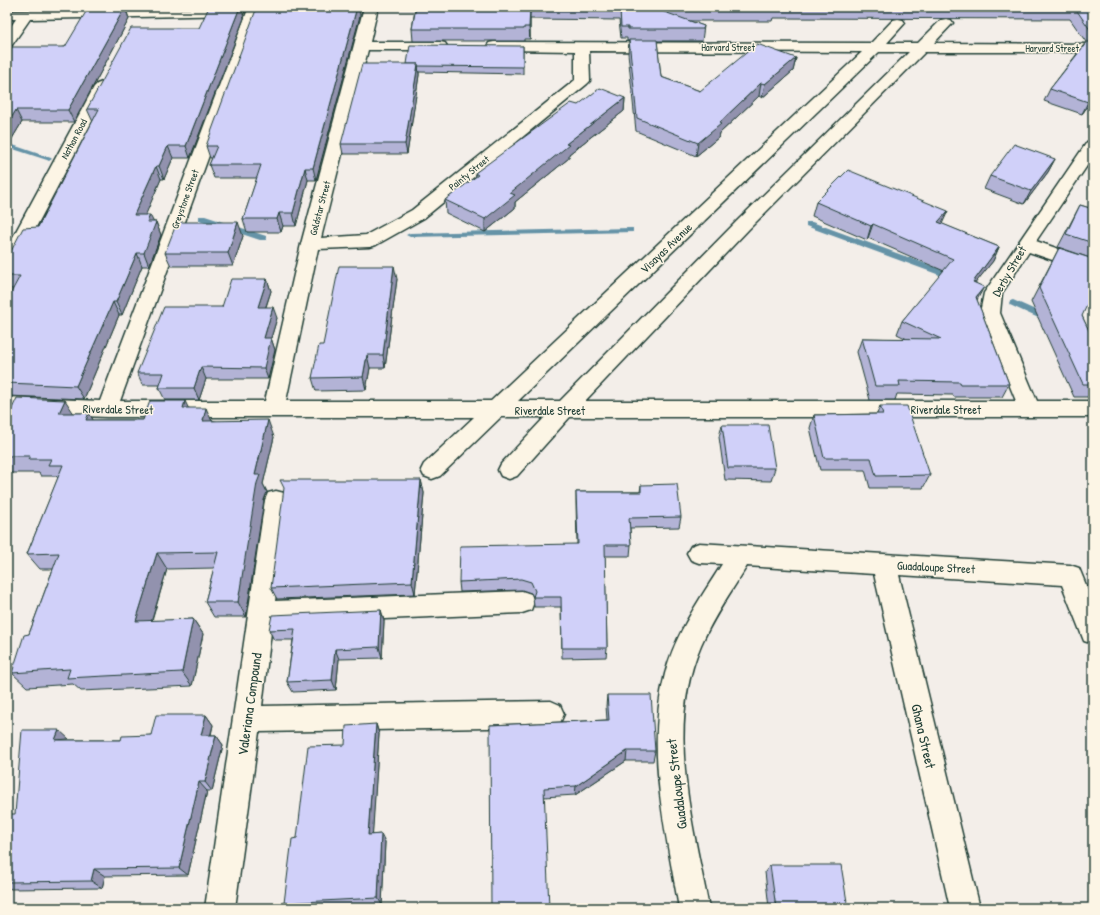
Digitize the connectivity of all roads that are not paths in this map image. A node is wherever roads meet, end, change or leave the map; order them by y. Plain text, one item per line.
1 (365, 9) edge
2 (26, 14) junction
3 (7, 15) edge
4 (898, 23) dead end
5 (946, 23) dead end
6 (7, 42) edge
7 (362, 46) junction
8 (455, 46) edge
9 (479, 46) edge
10 (582, 46) junction
11 (874, 48) junction
12 (920, 48) junction
13 (1093, 48) edge
14 (108, 76) edge
15 (1093, 145) edge
16 (310, 244) junction
17 (1025, 244) junction
18 (7, 265) edge
19 (1093, 268) edge
20 (7, 406) edge
21 (107, 409) junction
22 (1030, 409) junction
23 (1093, 409) edge
24 (274, 410) junction
25 (497, 410) junction
26 (564, 410) junction
27 (432, 470) dead end
28 (509, 470) dead end
29 (276, 500) dead end
30 (699, 553) dead end
31 (740, 556) junction
32 (884, 564) junction
33 (522, 602) dead end
34 (261, 613) junction
35 (1093, 633) edge
36 (551, 714) dead end
37 (247, 719) junction
38 (220, 908) edge
39 (694, 908) edge
40 (965, 908) edge

1 - 7 street, Goldstar Street
2 - 3 street
2 - 6 street
2 - 21 street, Greystone Street
4 - 11 street, Visayas Avenue
5 - 12 street
7 - 8 street
7 - 16 street, Goldstar Street
9 - 10 street, Harvard Street
10 - 11 street, Harvard Street
10 - 16 street, Painty Street
11 - 12 street, Harvard Street
11 - 25 street, Visayas Avenue
12 - 13 street, Harvard Street
12 - 26 street
14 - 18 street, Nathan Road
15 - 17 street, Derby Street
16 - 24 street, Goldstar Street
17 - 19 street
17 - 22 street, Derby Street
20 - 21 street, Riverdale Street
21 - 24 street, Riverdale Street
22 - 23 street, Riverdale Street
22 - 26 street, Riverdale Street
24 - 25 street, Riverdale Street
25 - 26 street, Riverdale Street
25 - 27 street, Visayas Avenue
26 - 28 street
29 - 34 street, Valeriana Compound
30 - 31 street, Guadaloupe Street
31 - 32 street, Guadaloupe Street
31 - 39 street, Guadaloupe Street
32 - 35 street, Guadaloupe Street
32 - 40 street, Ghana Street
33 - 34 street
34 - 37 street, Valeriana Compound
36 - 37 street
37 - 38 street, Valeriana Compound

